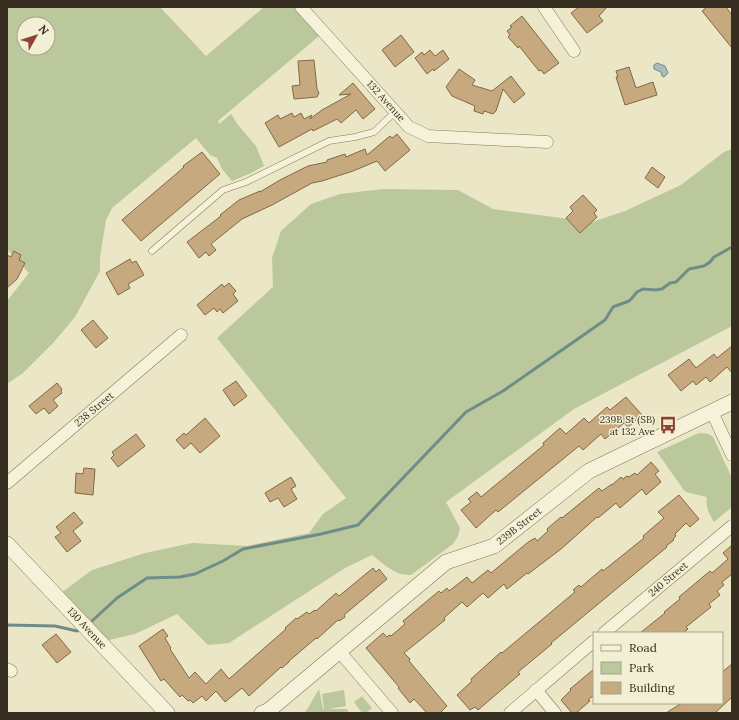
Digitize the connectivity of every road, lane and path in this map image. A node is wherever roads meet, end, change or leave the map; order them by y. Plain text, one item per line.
1 (301, 7) edge
2 (544, 7) edge
3 (574, 51) dead end
4 (395, 112) junction
5 (547, 142) dead end
6 (152, 251) dead end
7 (182, 335) dead end
8 (732, 402) edge
9 (712, 412) junction
10 (732, 455) edge
11 (7, 483) edge
12 (732, 526) edge
13 (7, 544) edge
14 (605, 632) edge
15 (593, 642) edge
16 (339, 651) junction
17 (536, 690) junction
18 (167, 713) edge
19 (262, 713) edge
20 (392, 713) edge
21 (510, 713) edge
22 (555, 713) edge

1 - 4 street, 132 Avenue
2 - 3 street
4 - 5 street, 132 Avenue
4 - 6 lane
7 - 11 street, 238 Street
8 - 9 street, 239B Street
9 - 10 street
9 - 16 street, 239B Street
12 - 14 street, 240 Street
13 - 18 street, 130 Avenue
15 - 17 street
16 - 19 street, 239B Street
16 - 20 street
17 - 21 street
17 - 22 street

